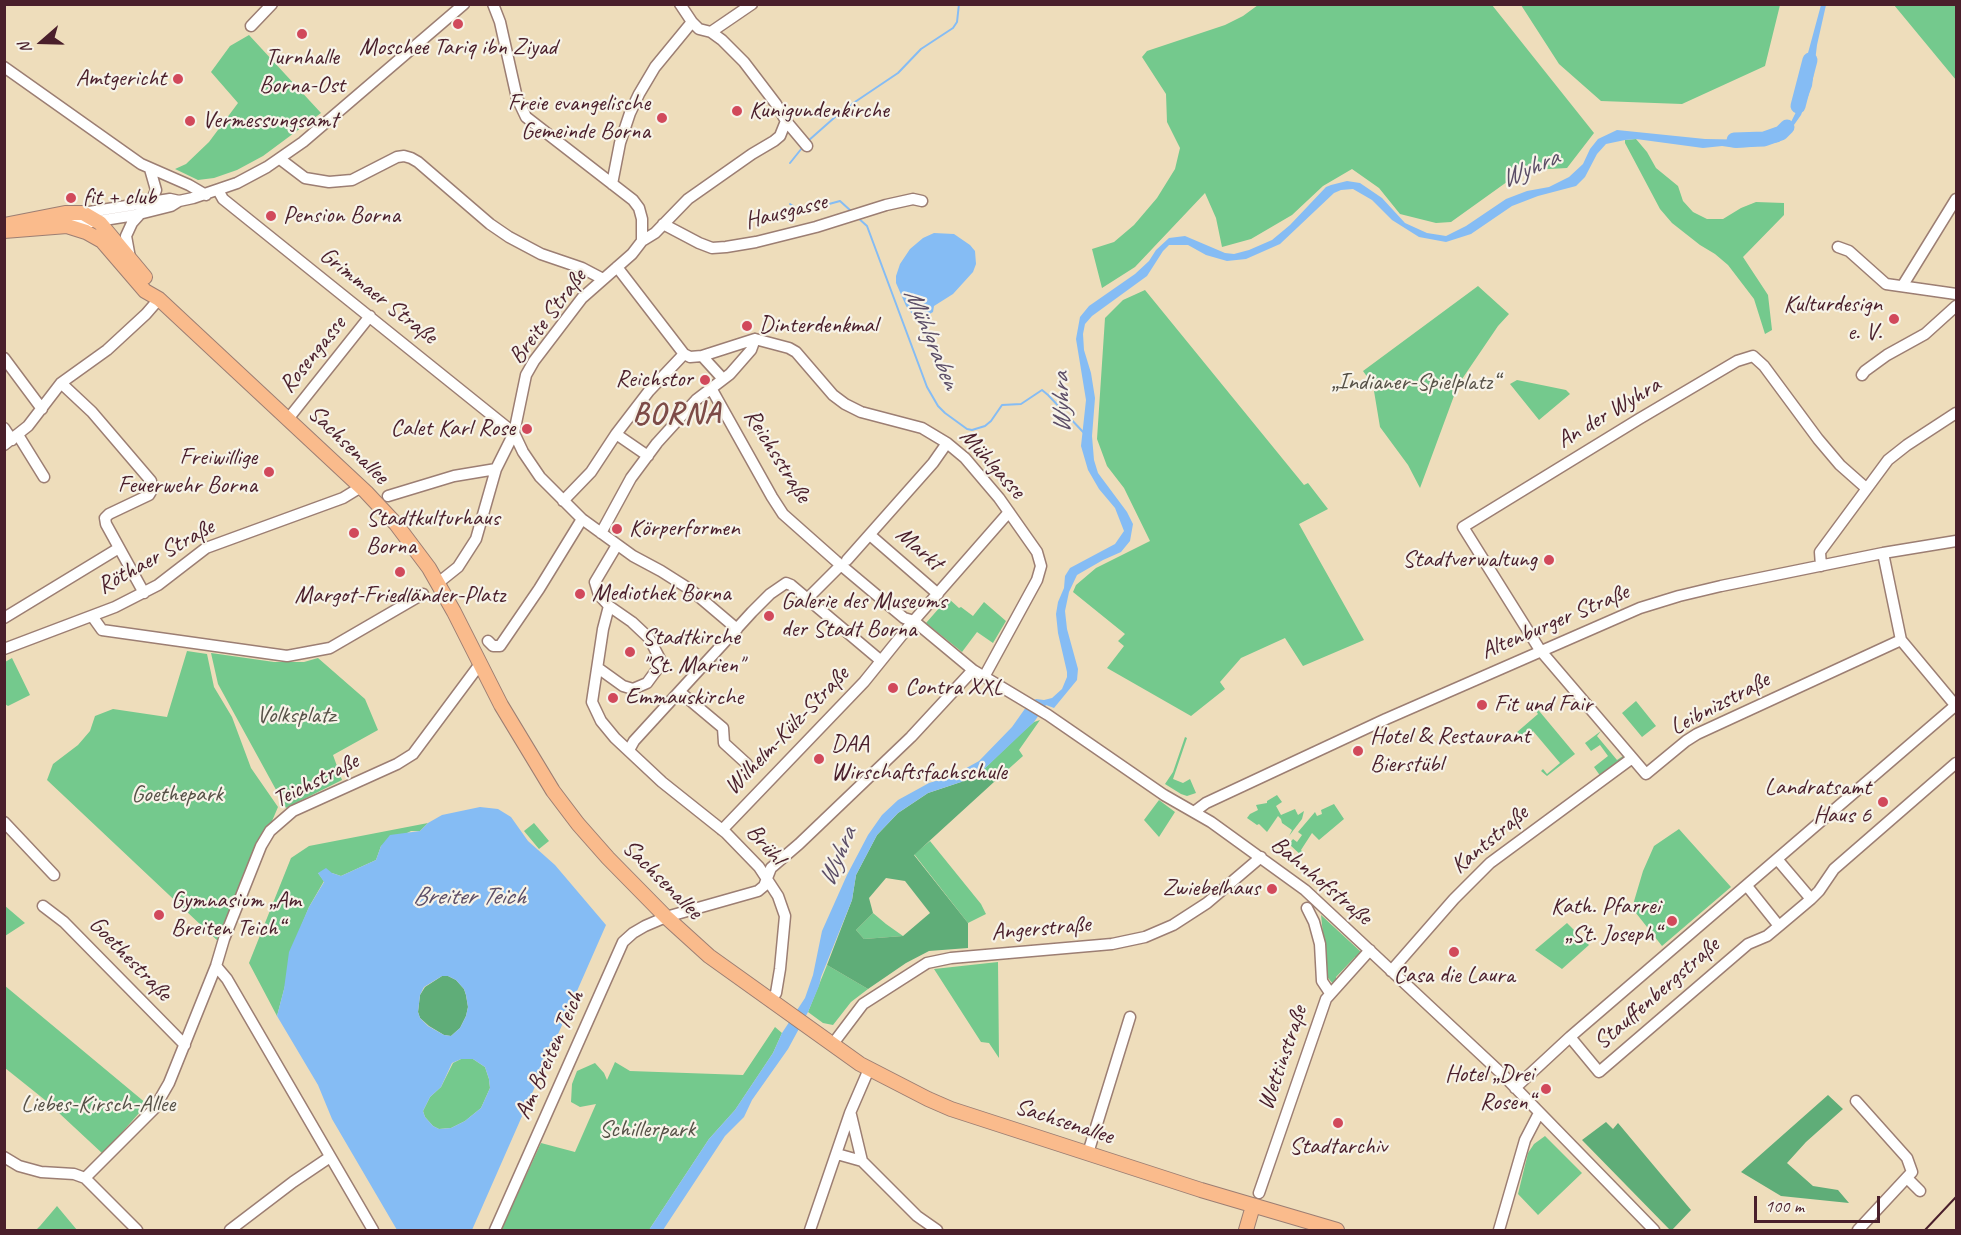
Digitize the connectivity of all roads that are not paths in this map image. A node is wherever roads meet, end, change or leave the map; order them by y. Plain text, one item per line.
1 (272, 4) edge
2 (464, 4) edge
3 (493, 4) edge
4 (680, 4) edge
5 (752, 4) edge
6 (692, 22) junction
7 (251, 26) dead end
8 (711, 32) junction
9 (4, 67) edge
10 (786, 121) junction
11 (805, 144) dead end
12 (280, 159) junction
13 (150, 169) junction
14 (164, 175) junction
15 (612, 184) junction
16 (218, 190) junction
17 (206, 195) junction
18 (179, 201) junction
19 (922, 201) dead end
20 (150, 202) junction
21 (1956, 203) edge
22 (141, 213) junction
23 (102, 218) junction
24 (663, 224) junction
25 (4, 225) edge
26 (67, 226) junction
27 (4, 231) edge
28 (642, 241) junction
29 (107, 246) junction
30 (1838, 247) dead end
31 (131, 262) junction
32 (617, 267) junction
33 (603, 279) junction
34 (1903, 285) junction
35 (1956, 294) edge
36 (159, 299) junction
37 (1956, 306) edge
38 (370, 316) junction
39 (755, 339) junction
40 (684, 354) junction
41 (702, 356) junction
42 (4, 358) edge
43 (1862, 375) dead end
44 (723, 379) junction
45 (61, 383) junction
46 (711, 388) junction
47 (42, 409) junction
48 (1956, 413) edge
49 (288, 419) junction
50 (4, 428) edge
51 (514, 433) junction
52 (616, 434) junction
53 (11, 440) edge
54 (947, 443) junction
55 (648, 456) junction
56 (496, 470) junction
57 (44, 477) dead end
58 (361, 487) junction
59 (1866, 488) junction
60 (388, 496) dead end
61 (562, 501) junction
62 (1009, 512) junction
63 (582, 519) junction
64 (601, 533) junction
65 (870, 535) junction
66 (1956, 541) edge
67 (617, 545) junction
68 (119, 548) junction
69 (1883, 553) junction
70 (844, 563) junction
71 (1821, 566) junction
72 (438, 583) junction
73 (144, 593) junction
74 (423, 594) dead end
75 (938, 594) junction
76 (807, 599) junction
77 (609, 606) junction
78 (92, 616) junction
79 (4, 618) edge
80 (914, 621) junction
81 (737, 629) junction
82 (1901, 639) junction
83 (488, 641) dead end
84 (4, 649) edge
85 (1540, 651) junction
86 (880, 660) junction
87 (480, 664) junction
88 (598, 668) junction
89 (973, 670) junction
90 (984, 677) junction
91 (680, 692) junction
92 (1955, 708) edge
93 (629, 750) junction
94 (1631, 759) junction
95 (1956, 763) edge
96 (747, 764) dead end
97 (1194, 812) junction
98 (4, 822) edge
99 (722, 830) junction
100 (1261, 857) junction
101 (1777, 860) junction
102 (54, 875) dead end
103 (768, 878) junction
104 (1747, 886) junction
105 (1811, 899) junction
106 (43, 906) dead end
107 (1307, 908) dead end
108 (666, 917) junction
109 (1779, 926) junction
110 (1370, 950) junction
111 (216, 966) junction
112 (1391, 971) junction
113 (1330, 993) junction
114 (770, 1001) junction
115 (1130, 1017) dead end
116 (1570, 1037) junction
117 (185, 1045) junction
118 (832, 1045) junction
119 (869, 1069) junction
120 (1515, 1088) junction
121 (1856, 1101) dead end
122 (850, 1113) junction
123 (1539, 1113) junction
124 (1088, 1153) junction
125 (837, 1154) junction
126 (4, 1157) edge
127 (330, 1157) junction
128 (862, 1161) junction
129 (80, 1176) junction
130 (1907, 1179) junction
131 (1920, 1191) dead end
132 (1259, 1193) dead end
133 (1253, 1206) junction
134 (137, 1230) edge
135 (230, 1230) edge
136 (373, 1230) edge
137 (495, 1230) edge
138 (810, 1230) edge
139 (937, 1230) edge
140 (1245, 1230) edge
141 (1337, 1230) edge
142 (1499, 1230) edge
143 (1654, 1230) edge
144 (1858, 1230) edge

1 - 7 street
2 - 12 street
3 - 15 street
4 - 6 street
5 - 8 street
6 - 8 street
6 - 15 street
8 - 10 street
9 - 13 street
10 - 11 street
10 - 24 street, Breite Straße
12 - 16 street
12 - 33 street
13 - 14 street
13 - 20 street
14 - 17 street
14 - 18 street
15 - 28 street
16 - 17 street
16 - 38 street, Grimmaer Straße
17 - 18 street
18 - 20 street
18 - 22 street
19 - 24 street, Hausgasse
20 - 23 street
21 - 34 street
22 - 23 street
22 - 31 street
23 - 25 main road, Sachsenallee
23 - 26 street
23 - 29 street
23 - 31 main road, Sachsenallee
24 - 28 street, Breite Straße
26 - 27 main road
26 - 29 main road, Sachsenallee
28 - 32 street, Breite Straße
29 - 36 main road, Sachsenallee
30 - 34 street
31 - 36 main road, Sachsenallee
32 - 33 street, Breite Straße
32 - 40 street
33 - 51 street, Breite Straße
34 - 35 street
36 - 45 street
36 - 49 main road, Sachsenallee
37 - 43 street
38 - 49 street, Rosengasse
38 - 51 street, Grimmaer Straße
39 - 41 street
39 - 44 street
39 - 54 street, Mühlgasse
40 - 41 street
40 - 52 street
41 - 44 street
42 - 47 street
44 - 46 street
45 - 47 street
45 - 68 street
46 - 55 street
46 - 70 street, Reichsstraße
47 - 53 street
48 - 59 street
49 - 58 main road, Sachsenallee
50 - 53 street
51 - 56 street, Breite Straße
51 - 61 street
52 - 55 street
52 - 61 street
53 - 57 street
54 - 62 street, Mühlgasse
54 - 65 street
55 - 64 street
56 - 60 street
56 - 72 street, Breite Straße
58 - 72 main road, Sachsenallee
58 - 73 street, Röthaer Straße
59 - 71 street
59 - 85 street, An der Wyhra
61 - 63 street
62 - 75 street
62 - 90 street, Mühlgasse
63 - 64 street
63 - 83 street
64 - 67 street
65 - 70 street, Markt
65 - 75 street, Markt
66 - 69 street, Altenburger Straße
67 - 77 street
67 - 81 street
68 - 73 street
68 - 79 street
69 - 71 street, Altenburger Straße
69 - 82 street
70 - 76 street, Markt
70 - 80 street
71 - 85 street, Altenburger Straße
72 - 87 main road, Sachsenallee
73 - 78 street, Röthaer Straße
74 - 78 street
75 - 80 street, Markt
76 - 81 street
76 - 86 street
77 - 88 street, Brühl
77 - 88 street
78 - 84 street, Röthaer Straße
80 - 86 street, Markt
80 - 89 street, Bahnhofstraße
81 - 91 street
82 - 92 street
82 - 94 street, Leibnizstraße
85 - 94 street, Leibnizstraße
85 - 97 street, Altenburger Straße
86 - 99 street, Wilhelm-Külz-Straße
87 - 108 main road, Sachsenallee
87 - 111 street, Teichstraße
88 - 93 street, Brühl
89 - 90 street, Bahnhofstraße
89 - 103 street
90 - 97 street, Bahnhofstraße
91 - 93 street
91 - 96 street
92 - 101 street, Stauffenbergstraße
93 - 99 street, Brühl
94 - 112 street, Kantstraße
95 - 105 street, Stauffenbergstraße
97 - 100 street, Bahnhofstraße
98 - 102 street
99 - 103 street, Brühl
100 - 110 street, Bahnhofstraße
100 - 118 street, Angerstraße
101 - 104 street, Stauffenbergstraße
101 - 105 street
103 - 108 street
103 - 114 street, Brühl
104 - 109 street
104 - 116 street, Stauffenbergstraße
105 - 109 street, Stauffenbergstraße
106 - 117 street, Goethestraße
107 - 113 street
108 - 114 main road, Sachsenallee
108 - 137 street, Am Breiten Teich
109 - 116 street, Stauffenbergstraße
110 - 112 street, Bahnhofstraße
110 - 113 street, Wettinstraße
111 - 117 street, Teichstraße
111 - 127 street
112 - 120 street, Bahnhofstraße
113 - 132 street, Wettinstraße
114 - 118 main road, Sachsenallee
115 - 124 street
116 - 120 street, Stauffenbergstraße
117 - 129 street, Teichstraße
118 - 119 main road, Sachsenallee
119 - 122 street
119 - 124 main road, Sachsenallee
120 - 123 street, Bahnhofstraße
121 - 130 street
122 - 125 street
122 - 128 street
123 - 142 street
123 - 143 street, Bahnhofstraße
124 - 133 main road, Sachsenallee
125 - 128 street
125 - 138 street
126 - 129 street
127 - 135 street
127 - 136 street
128 - 139 street
129 - 134 street
130 - 131 street
130 - 144 street
133 - 140 main road
133 - 141 main road, Sachsenallee

